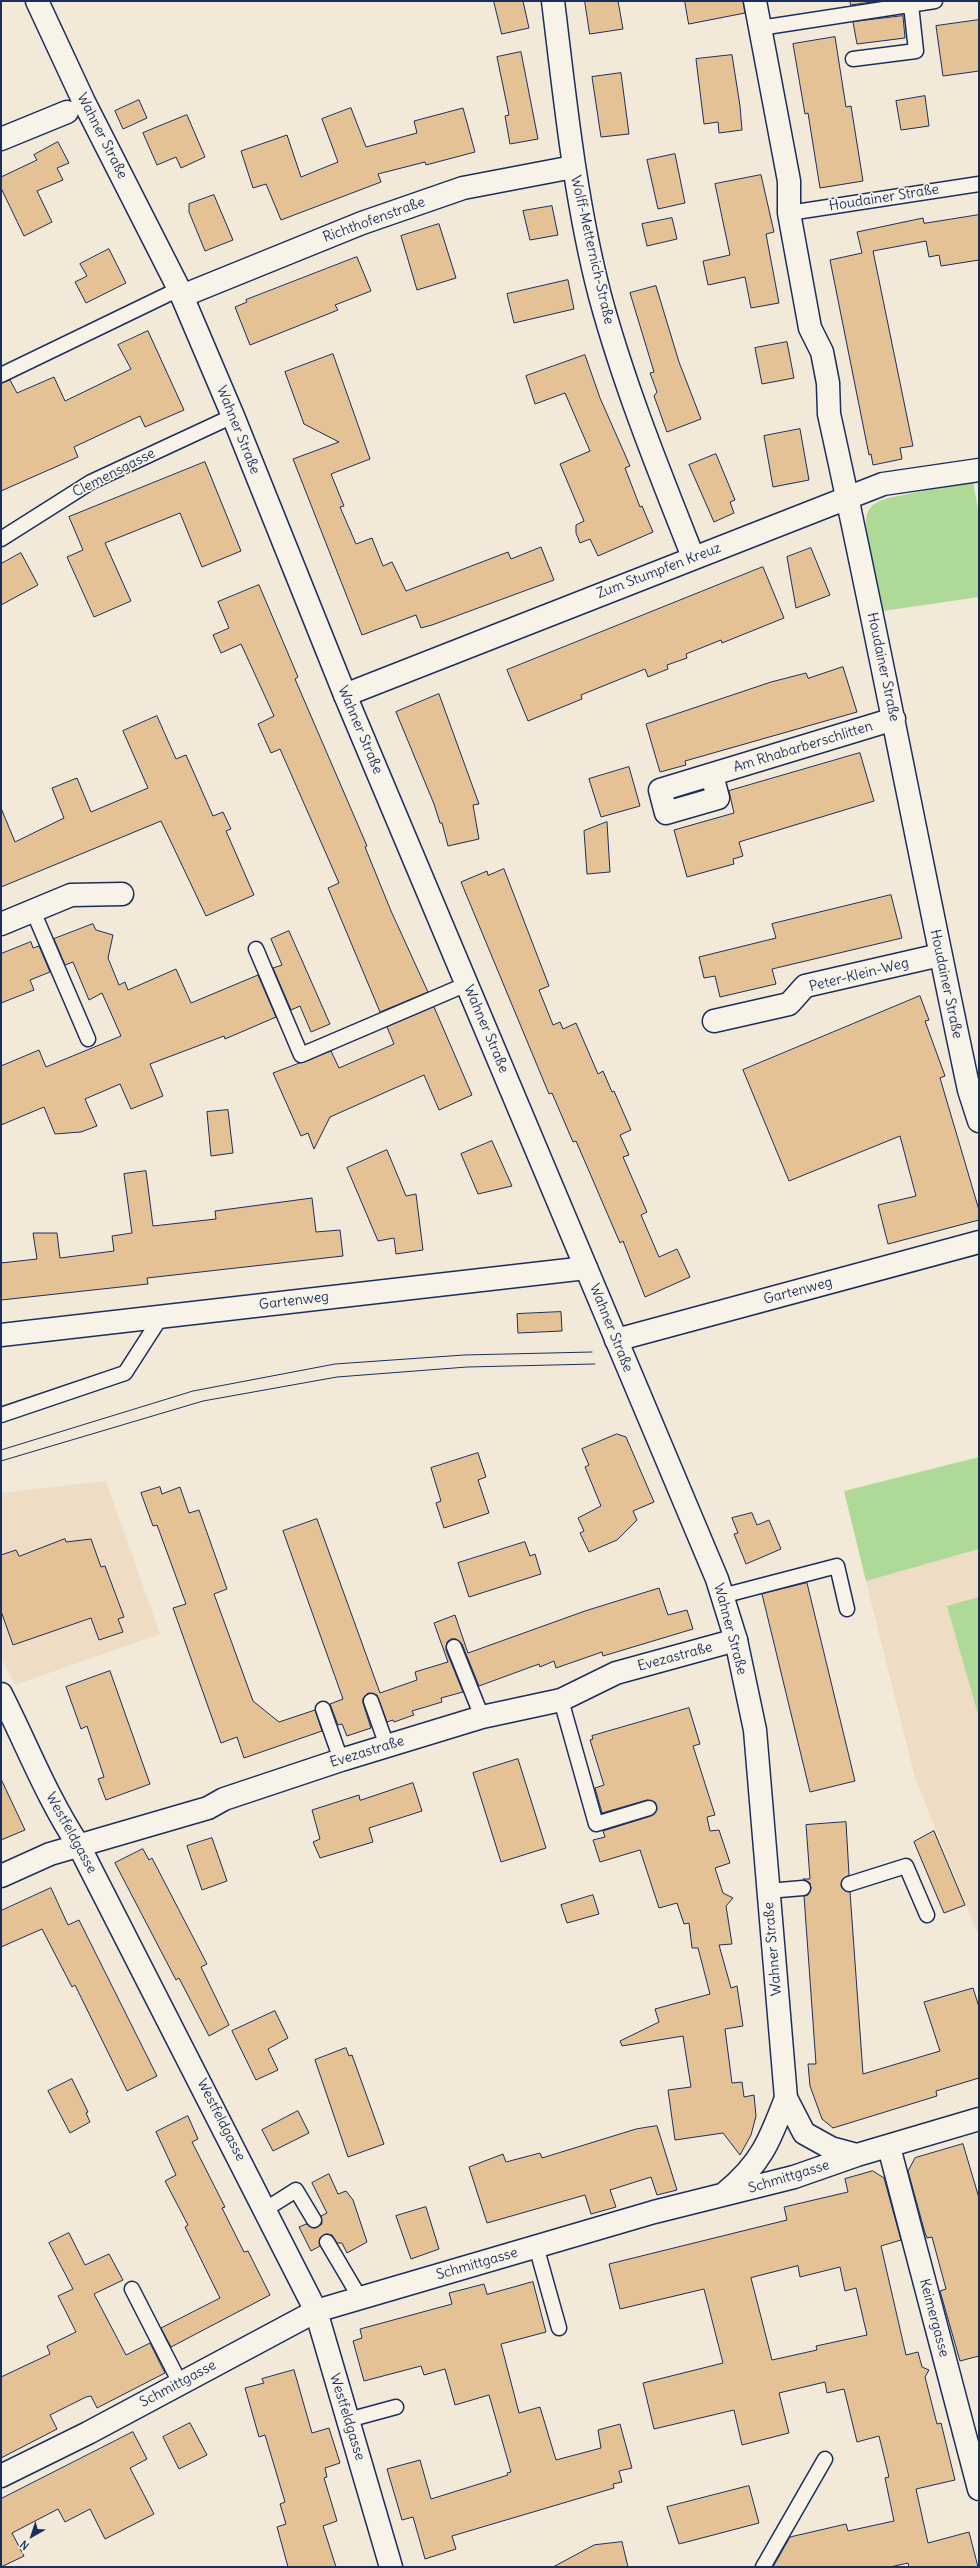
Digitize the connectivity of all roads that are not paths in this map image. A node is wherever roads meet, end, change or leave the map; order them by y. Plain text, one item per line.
1 (37, 1) edge
2 (553, 1) edge
3 (755, 1) edge
4 (935, 1) edge
5 (911, 5) junction
6 (760, 28) junction
7 (853, 59) dead end
8 (67, 112) dead end
9 (1, 139) edge
10 (574, 167) junction
11 (979, 184) edge
12 (789, 213) junction
13 (180, 292) junction
14 (1, 375) edge
15 (233, 416) junction
16 (979, 470) edge
17 (847, 497) junction
18 (1, 539) edge
19 (693, 557) junction
20 (345, 695) junction
21 (894, 719) junction
22 (712, 775) dead end
23 (122, 894) dead end
24 (33, 911) junction
25 (1, 924) edge
26 (256, 949) dead end
27 (940, 955) junction
28 (467, 984) junction
29 (714, 1021) dead end
30 (88, 1039) dead end
31 (979, 1121) edge
32 (979, 1242) edge
33 (586, 1268) junction
34 (161, 1317) junction
35 (1, 1335) edge
36 (616, 1340) junction
37 (1, 1415) edge
38 (722, 1596) junction
39 (847, 1609) dead end
40 (736, 1640) junction
41 (454, 1646) dead end
42 (1, 1694) edge
43 (561, 1700) junction
44 (371, 1701) dead end
45 (323, 1709) dead end
46 (482, 1717) junction
47 (387, 1746) junction
48 (341, 1760) junction
49 (649, 1808) dead end
50 (79, 1846) junction
51 (1, 1876) edge
52 (849, 1884) dead end
53 (803, 1888) dead end
54 (768, 1891) junction
55 (927, 1914) dead end
56 (786, 2098) junction
57 (979, 2119) edge
58 (889, 2147) junction
59 (857, 2155) junction
60 (720, 2196) junction
61 (266, 2209) junction
62 (314, 2220) dead end
63 (327, 2242) dead end
64 (536, 2246) junction
65 (132, 2289) dead end
66 (360, 2298) junction
67 (316, 2311) junction
68 (559, 2328) dead end
69 (180, 2383) junction
70 (396, 2406) dead end
71 (348, 2420) junction
72 (825, 2459) dead end
73 (1, 2476) edge
74 (979, 2489) edge
75 (391, 2567) edge
76 (763, 2567) edge

1 - 13 street, Wahner Straße
2 - 10 street, Wolff-Metternich-Straße
3 - 6 street, Houdainer Straße
4 - 5 lane
5 - 6 lane
5 - 7 lane
6 - 12 street, Houdainer Straße
8 - 9 street
10 - 13 street, Richthofenstraße
10 - 19 street, Wolff-Metternich-Straße
11 - 12 lane, Houdainer Straße
12 - 17 street, Houdainer Straße
13 - 14 lane
13 - 15 street, Wahner Straße
15 - 18 lane, Clemensgasse
15 - 20 street, Wahner Straße
16 - 17 street, Zum Stumpfen Kreuz
17 - 19 street, Zum Stumpfen Kreuz
17 - 21 street, Houdainer Straße
19 - 20 street, Zum Stumpfen Kreuz
20 - 28 street, Wahner Straße
21 - 22 street, Am Rhabarberschlitten
21 - 27 street, Houdainer Straße
23 - 24 street
24 - 25 street
24 - 30 lane
26 - 28 lane
27 - 29 street, Peter-Klein-Weg
27 - 31 street, Houdainer Straße
28 - 33 street, Wahner Straße
32 - 36 street, Gartenweg
33 - 34 street, Gartenweg
33 - 36 street, Wahner Straße
34 - 35 street, Gartenweg
34 - 37 lane
36 - 38 street, Wahner Straße
38 - 39 lane
38 - 40 street, Wahner Straße
40 - 43 street, Evezastraße
40 - 54 street, Wahner Straße
41 - 46 lane
42 - 50 street, Westfeldgasse
43 - 46 street, Evezastraße
43 - 49 lane
44 - 47 lane
45 - 48 lane
46 - 47 street, Evezastraße
47 - 48 street, Evezastraße
48 - 50 street, Evezastraße
50 - 51 street, Evezastraße
50 - 61 street, Westfeldgasse
52 - 55 lane
53 - 54 lane
54 - 56 street, Wahner Straße
56 - 59 street, Wahner Straße
56 - 60 street, Wahner Straße
57 - 58 street, Schmittgasse
58 - 59 street, Schmittgasse
58 - 74 street, Keimergasse
59 - 60 street, Schmittgasse
60 - 64 street, Schmittgasse
61 - 62 lane
61 - 67 street, Westfeldgasse
63 - 66 lane
64 - 66 street, Schmittgasse
64 - 68 lane
65 - 69 lane
66 - 67 street, Schmittgasse
67 - 69 street, Schmittgasse
67 - 71 street, Westfeldgasse
69 - 73 street, Schmittgasse
70 - 71 lane
71 - 75 street, Westfeldgasse
72 - 76 lane

